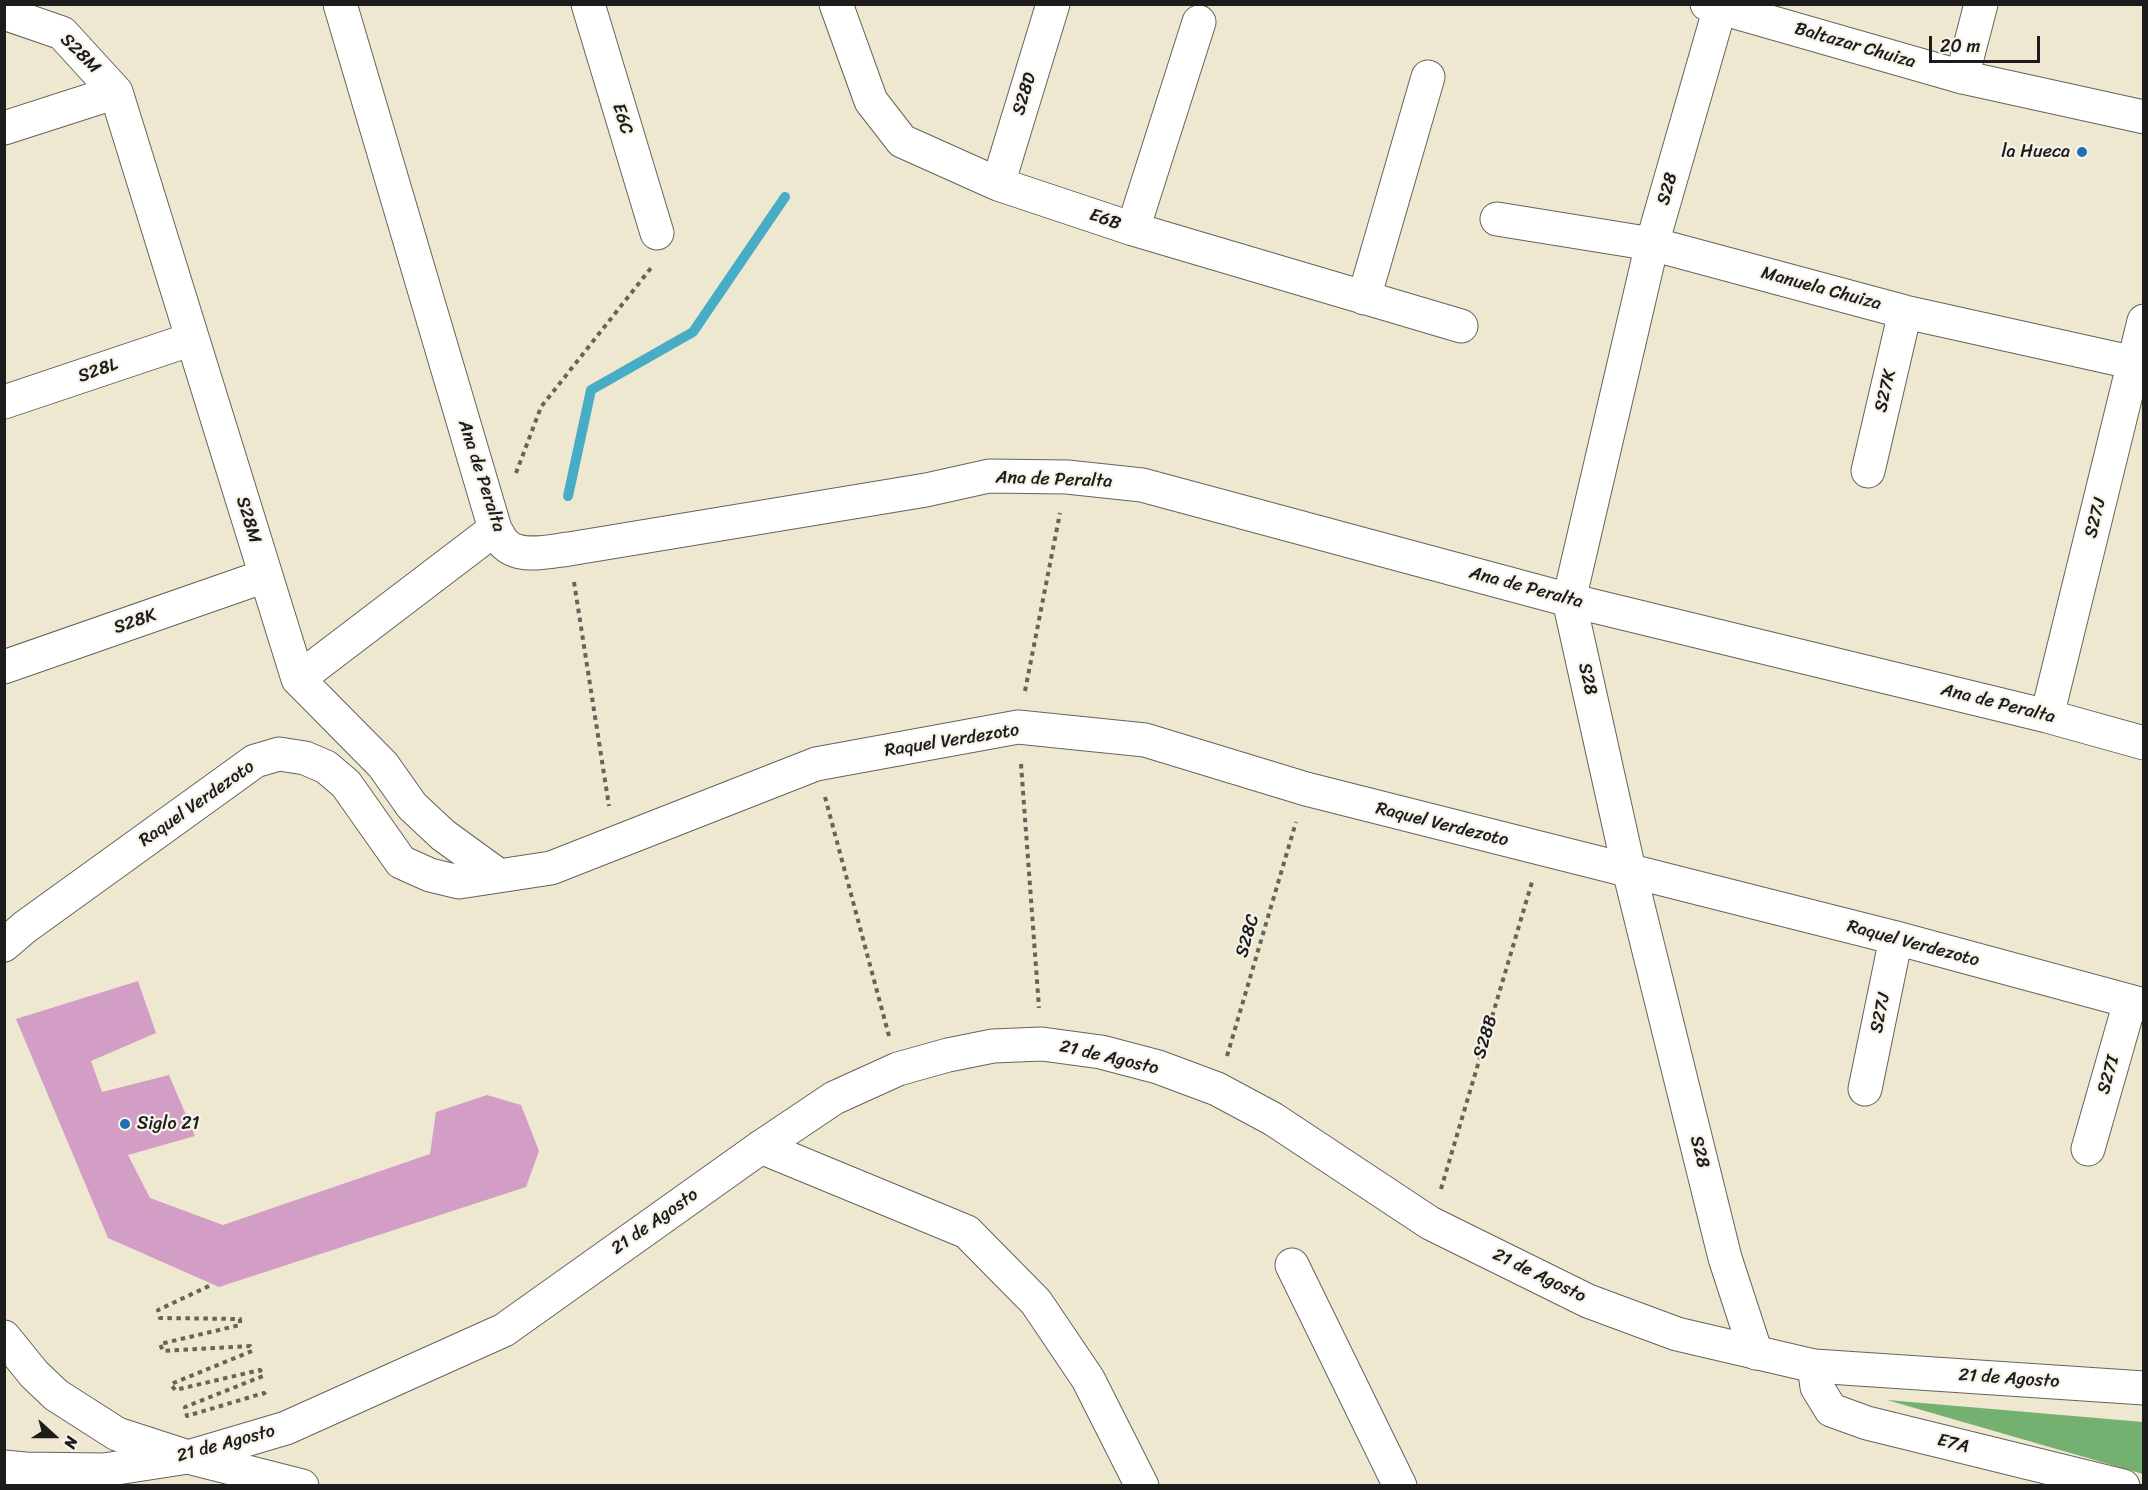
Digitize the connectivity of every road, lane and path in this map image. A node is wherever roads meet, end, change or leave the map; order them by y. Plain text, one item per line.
1 (340, 4) edge
2 (588, 4) edge
3 (836, 4) edge
4 (1053, 4) edge
5 (1981, 4) edge
6 (1716, 6) edge
7 (4, 13) edge
8 (1199, 22) dead end
9 (1962, 76) junction
10 (1428, 77) dead end
11 (116, 92) junction
12 (2144, 117) edge
13 (4, 128) edge
14 (998, 184) junction
15 (1497, 219) dead end
16 (1133, 229) junction
17 (657, 233) joint
18 (1652, 244) junction
19 (1364, 298) junction
20 (1905, 312) junction
21 (2144, 321) edge
22 (1461, 326) dead end
23 (192, 339) junction
24 (2138, 364) edge
25 (4, 402) edge
26 (1868, 471) dead end
27 (516, 474) dead end
28 (495, 529) junction
29 (569, 549) junction
30 (265, 576) junction
31 (1569, 600) junction
32 (4, 668) edge
33 (298, 679) junction
34 (2047, 716) junction
35 (2144, 743) edge
36 (816, 764) junction
37 (1306, 789) junction
38 (615, 844) junction
39 (1541, 850) junction
40 (1629, 870) junction
41 (498, 874) junction
42 (1896, 938) junction
43 (4, 945) edge
44 (2137, 1004) edge
45 (898, 1069) junction
46 (1217, 1089) junction
47 (1865, 1089) dead end
48 (761, 1147) junction
49 (2088, 1149) dead end
50 (1430, 1223) junction
51 (1292, 1264) dead end
52 (209, 1286) dead end
53 (4, 1337) edge
54 (1756, 1353) junction
55 (1814, 1366) junction
56 (2144, 1388) edge
57 (286, 1428) junction
58 (188, 1456) junction
59 (4, 1467) edge
60 (302, 1485) edge
61 (1142, 1485) edge
62 (1400, 1485) edge
63 (2123, 1485) edge

1 - 28 street, Ana de Peralta
2 - 17 street, E6C
3 - 14 street, E6B
4 - 14 street, S28D
5 - 9 street
6 - 9 street, Baltazar Chuiza
6 - 18 street, S28
7 - 11 street, S28M
8 - 16 street
9 - 12 street, Baltazar Chuiza
10 - 19 street
11 - 13 street, S28M
11 - 23 street, S28M
14 - 16 street, E6B
15 - 18 street, Manuela Chuiza
16 - 19 street, E6B
17 - 27 path
18 - 20 street, Manuela Chuiza
18 - 31 street, S28
19 - 22 street, E6B
20 - 24 street, Manuela Chuiza
20 - 26 street, S27K
21 - 24 street, S27J
23 - 25 street, S28L
23 - 30 street, S28M
24 - 34 street, S27J
28 - 29 street, Ana de Peralta
28 - 33 street
29 - 31 street, Ana de Peralta
29 - 38 path
30 - 32 street, S28K
30 - 33 street, S28M
31 - 34 street, Ana de Peralta
31 - 40 street, S28
33 - 41 street, S28M
34 - 35 street, Ana de Peralta
36 - 37 street, Raquel Verdezoto
36 - 38 street, Raquel Verdezoto
36 - 45 path
37 - 39 street, Raquel Verdezoto
37 - 46 path, S28C
38 - 41 street, Raquel Verdezoto
39 - 40 street, Raquel Verdezoto
39 - 50 path, S28B
40 - 42 street, Raquel Verdezoto
40 - 54 street, S28
41 - 43 street, Raquel Verdezoto
42 - 44 street, Raquel Verdezoto
42 - 47 street, S27J
44 - 49 street, S27I
45 - 46 street, 21 de Agosto
45 - 48 street, 21 de Agosto
46 - 50 street, 21 de Agosto
48 - 57 street, 21 de Agosto
48 - 61 street
50 - 54 street, 21 de Agosto
51 - 62 street
52 - 57 path
53 - 58 street
54 - 55 street, 21 de Agosto
55 - 56 street, 21 de Agosto
55 - 63 street, E7A
57 - 58 street, 21 de Agosto
58 - 59 street, 21 de Agosto
58 - 60 street

